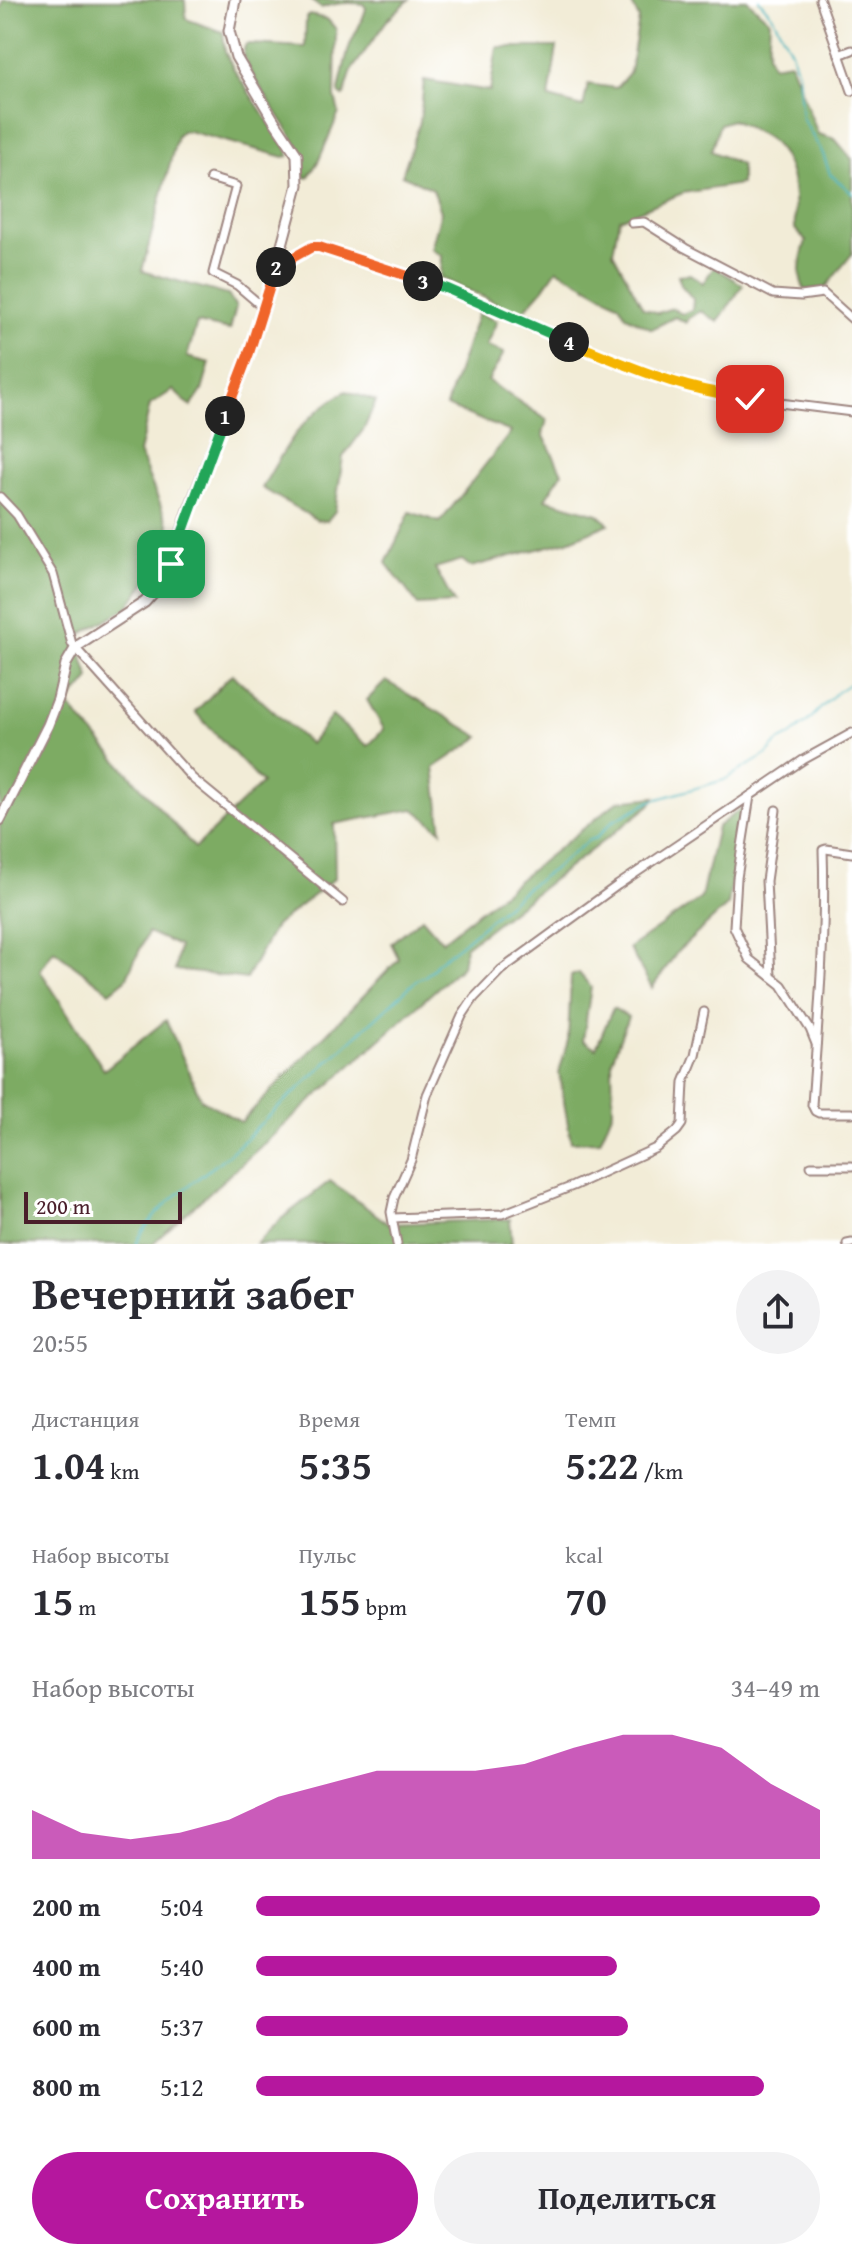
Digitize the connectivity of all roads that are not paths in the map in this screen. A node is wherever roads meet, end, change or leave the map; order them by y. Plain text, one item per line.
1 (820, 0) edge
2 (232, 2) edge
3 (852, 50) edge
4 (839, 55) junction
5 (852, 91) edge
6 (210, 178) dead end
7 (632, 223) dead end
8 (276, 267) junction
9 (264, 308) junction
10 (852, 319) edge
11 (852, 412) edge
12 (0, 497) edge
13 (76, 647) junction
14 (852, 733) edge
15 (750, 796) junction
16 (776, 810) dead end
17 (0, 820) edge
18 (852, 853) edge
19 (343, 902) dead end
20 (771, 976) junction
21 (704, 1012) dead end
22 (817, 1046) junction
23 (852, 1113) edge
24 (811, 1166) dead end
25 (852, 1166) edge
26 (393, 1218) junction
27 (397, 1244) edge

1 - 4 street
2 - 8 main road
3 - 4 street
4 - 5 street
6 - 9 street
7 - 10 street
8 - 9 main road
8 - 11 street
9 - 13 main road
12 - 13 street
13 - 17 main road
13 - 19 street
14 - 15 street
15 - 20 street
15 - 26 street
16 - 20 street
18 - 22 street
20 - 22 street
21 - 26 street
22 - 23 street
24 - 25 street
26 - 27 street

